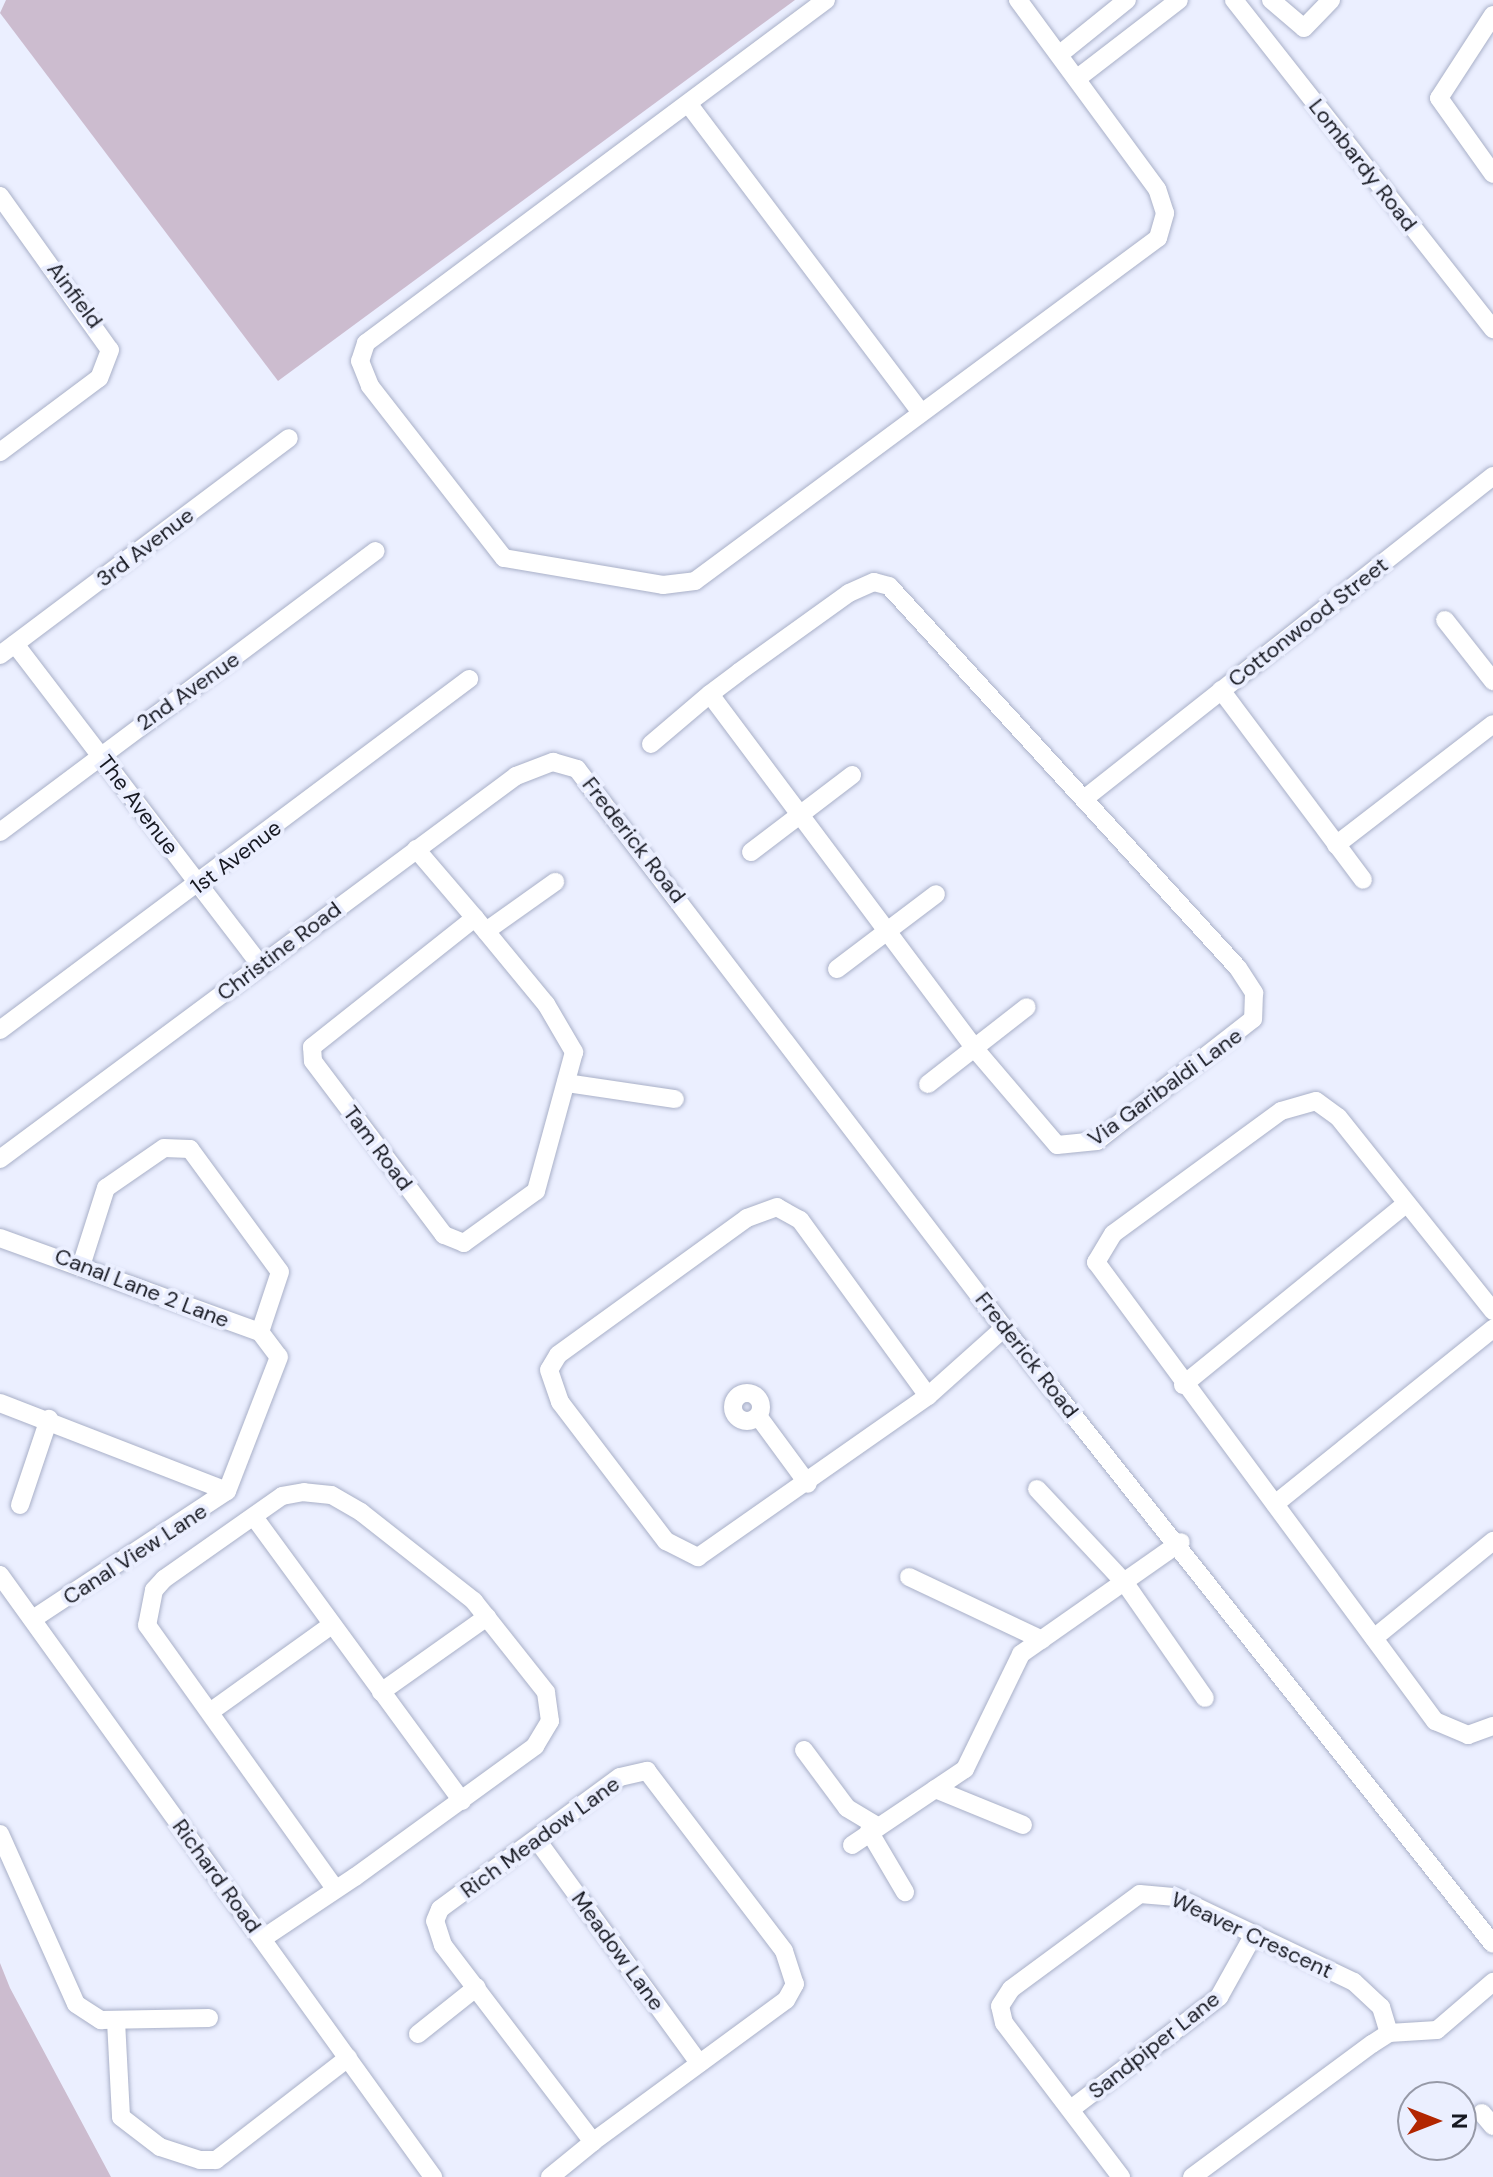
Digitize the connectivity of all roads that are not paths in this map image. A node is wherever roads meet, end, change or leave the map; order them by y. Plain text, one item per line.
1 (826, 0) edge
2 (1018, 0) edge
3 (1127, 0) edge
4 (1179, 0) edge
5 (1234, 0) edge
6 (1271, 0) edge
7 (1331, 0) edge
8 (1493, 15) edge
9 (1060, 54) junction
10 (1079, 77) junction
11 (690, 106) junction
12 (1493, 174) edge
13 (0, 196) edge
14 (1493, 329) edge
15 (919, 410) junction
16 (289, 438) dead end
17 (0, 452) edge
18 (1493, 476) edge
19 (376, 551) dead end
20 (1445, 620) dead end
21 (8, 650) edge
22 (469, 679) dead end
23 (1493, 681) edge
24 (1221, 690) junction
25 (710, 694) junction
26 (1493, 724) edge
27 (651, 744) dead end
28 (101, 754) junction
29 (566, 764) joint
30 (852, 775) dead end
31 (1084, 799) junction
32 (798, 815) junction
33 (0, 832) edge
34 (1336, 845) junction
35 (416, 849) junction
36 (751, 852) dead end
37 (1363, 880) dead end
38 (555, 882) dead end
39 (198, 886) junction
40 (936, 894) dead end
41 (480, 924) junction
42 (889, 932) junction
43 (261, 966) junction
44 (837, 969) dead end
45 (1027, 1007) dead end
46 (0, 1030) edge
47 (976, 1050) junction
48 (566, 1083) junction
49 (928, 1084) dead end
50 (675, 1099) dead end
51 (0, 1159) edge
52 (1406, 1204) junction
53 (0, 1238) edge
54 (82, 1263) junction
55 (1493, 1311) edge
56 (1004, 1328) junction
57 (1493, 1329) edge
58 (260, 1332) junction
59 (277, 1349) joint
60 (1183, 1385) junction
61 (928, 1396) junction
62 (0, 1403) edge
63 (758, 1416) dead end
64 (49, 1419) junction
65 (808, 1484) junction
66 (1037, 1489) dead end
67 (227, 1491) junction
68 (1275, 1504) junction
69 (20, 1505) dead end
70 (254, 1517) junction
71 (1493, 1541) edge
72 (1181, 1542) junction
73 (0, 1575) edge
74 (909, 1577) dead end
75 (1125, 1583) junction
76 (487, 1617) junction
77 (33, 1619) junction
78 (330, 1626) junction
79 (1374, 1638) junction
80 (1042, 1640) junction
81 (381, 1692) junction
82 (1205, 1698) dead end
83 (210, 1712) junction
84 (1493, 1726) edge
85 (804, 1750) dead end
86 (935, 1789) junction
87 (462, 1801) junction
88 (1023, 1825) dead end
89 (873, 1828) junction
90 (0, 1834) edge
91 (537, 1840) junction
92 (852, 1845) dead end
93 (335, 1889) junction
94 (905, 1892) dead end
95 (1254, 1934) junction
96 (262, 1939) junction
97 (1493, 1944) edge
98 (1493, 1982) edge
99 (477, 1987) junction
100 (209, 2018) dead end
101 (116, 2021) junction
102 (1389, 2033) junction
103 (418, 2034) dead end
104 (348, 2058) junction
105 (699, 2063) junction
106 (1071, 2109) junction
107 (593, 2142) junction
108 (214, 2168) edge
109 (433, 2177) edge
110 (550, 2177) edge
111 (1121, 2177) edge
112 (1192, 2177) edge

1 - 11 street
2 - 9 street
3 - 9 street
4 - 10 street
5 - 14 street, Lombardy Road
6 - 7 street
8 - 12 street
9 - 10 street
10 - 15 street
11 - 15 street
11 - 15 street
13 - 17 street, Ainfield
16 - 21 street, 3rd Avenue
18 - 24 street, Cottonwood Street
19 - 28 street, 2nd Avenue
20 - 23 street
21 - 28 street, The Avenue
22 - 39 street, 1st Avenue
24 - 31 street, Cottonwood Street
24 - 34 street
25 - 27 street, Via Garibaldi Lane
25 - 31 street, Via Garibaldi Lane
25 - 32 street, Via Garibaldi Lane
26 - 34 street
28 - 33 street, 2nd Avenue
28 - 39 street, The Avenue
29 - 35 street, Christine Road
29 - 56 street, Frederick Road
30 - 32 street
31 - 47 street, Via Garibaldi Lane
32 - 36 street
32 - 42 street, Via Garibaldi Lane
34 - 37 street
35 - 41 street, Tam Road
35 - 43 street, Christine Road
38 - 41 street, Tam Road
39 - 43 street, The Avenue
39 - 46 street, 1st Avenue
40 - 42 street
41 - 48 street, Tam Road
41 - 48 street, Tam Road
42 - 44 street
42 - 47 street, Via Garibaldi Lane
43 - 51 street, Christine Road
45 - 47 street
47 - 49 street
48 - 50 street
52 - 55 street
52 - 60 street
52 - 60 street
53 - 54 street, Canal Lane 2 Lane
54 - 58 street, Canal Lane 2 Lane
54 - 58 street
56 - 61 street
56 - 72 street, Frederick Road
57 - 68 street
58 - 59 street, Canal Lane 2 Lane
59 - 67 street, Canal View Lane
60 - 68 street
61 - 65 street
61 - 65 street
62 - 64 street
63 - 65 street
64 - 67 street
64 - 69 street
66 - 75 street
67 - 77 street, Canal View Lane
68 - 79 street
70 - 76 street
70 - 78 street
70 - 83 street
71 - 79 street
72 - 75 street
72 - 97 street, Frederick Road
73 - 77 street, Richard Road
74 - 80 street
75 - 80 street
75 - 82 street
76 - 81 street
76 - 87 street
77 - 96 street, Richard Road
78 - 81 street
78 - 83 street
79 - 84 street
80 - 86 street
81 - 87 street
83 - 93 street
85 - 89 street
86 - 88 street
86 - 89 street
87 - 93 street
89 - 92 street
89 - 94 street
90 - 101 street
91 - 99 street, Rich Meadow Lane
91 - 105 street, Meadow Lane
91 - 105 street, Rich Meadow Lane
93 - 96 street
95 - 102 street, Weaver Crescent
95 - 106 street, Sandpiper Lane
95 - 106 street, Weaver Crescent
96 - 104 street, Richard Road
98 - 102 street
99 - 103 street
99 - 107 street, Rich Meadow Lane
100 - 101 street
101 - 108 street
102 - 112 street
104 - 108 street
104 - 109 street, Richard Road
105 - 107 street, Rich Meadow Lane
106 - 111 street, Weaver Crescent
107 - 110 street, Rich Meadow Lane

